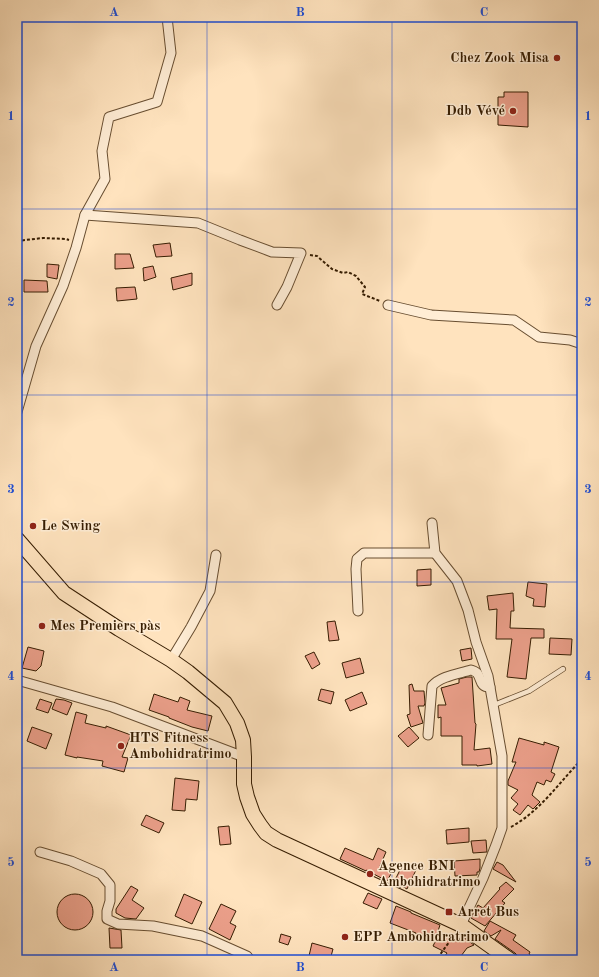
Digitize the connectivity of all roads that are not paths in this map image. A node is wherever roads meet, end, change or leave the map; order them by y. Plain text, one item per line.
1 (168, 17) edge
2 (85, 215) junction
3 (277, 305) dead end
4 (388, 305) dead end
5 (582, 344) edge
6 (17, 412) edge
7 (432, 522) dead end
8 (17, 539) edge
9 (435, 553) junction
10 (216, 555) dead end
11 (358, 611) dead end
12 (171, 660) junction
13 (563, 668) dead end
14 (17, 680) edge
15 (490, 687) junction
16 (494, 705) junction
17 (428, 735) dead end
18 (244, 757) junction
19 (40, 852) dead end
20 (461, 925) junction
21 (250, 960) edge
22 (510, 960) edge

1 - 2 street
2 - 3 street
2 - 6 street
4 - 5 street
7 - 9 street
8 - 12 main road
9 - 11 street
9 - 15 street
10 - 12 street
12 - 18 main road
13 - 16 lane
14 - 18 street
15 - 16 street
15 - 17 street
16 - 20 street
18 - 20 main road
19 - 21 street
20 - 22 main road

